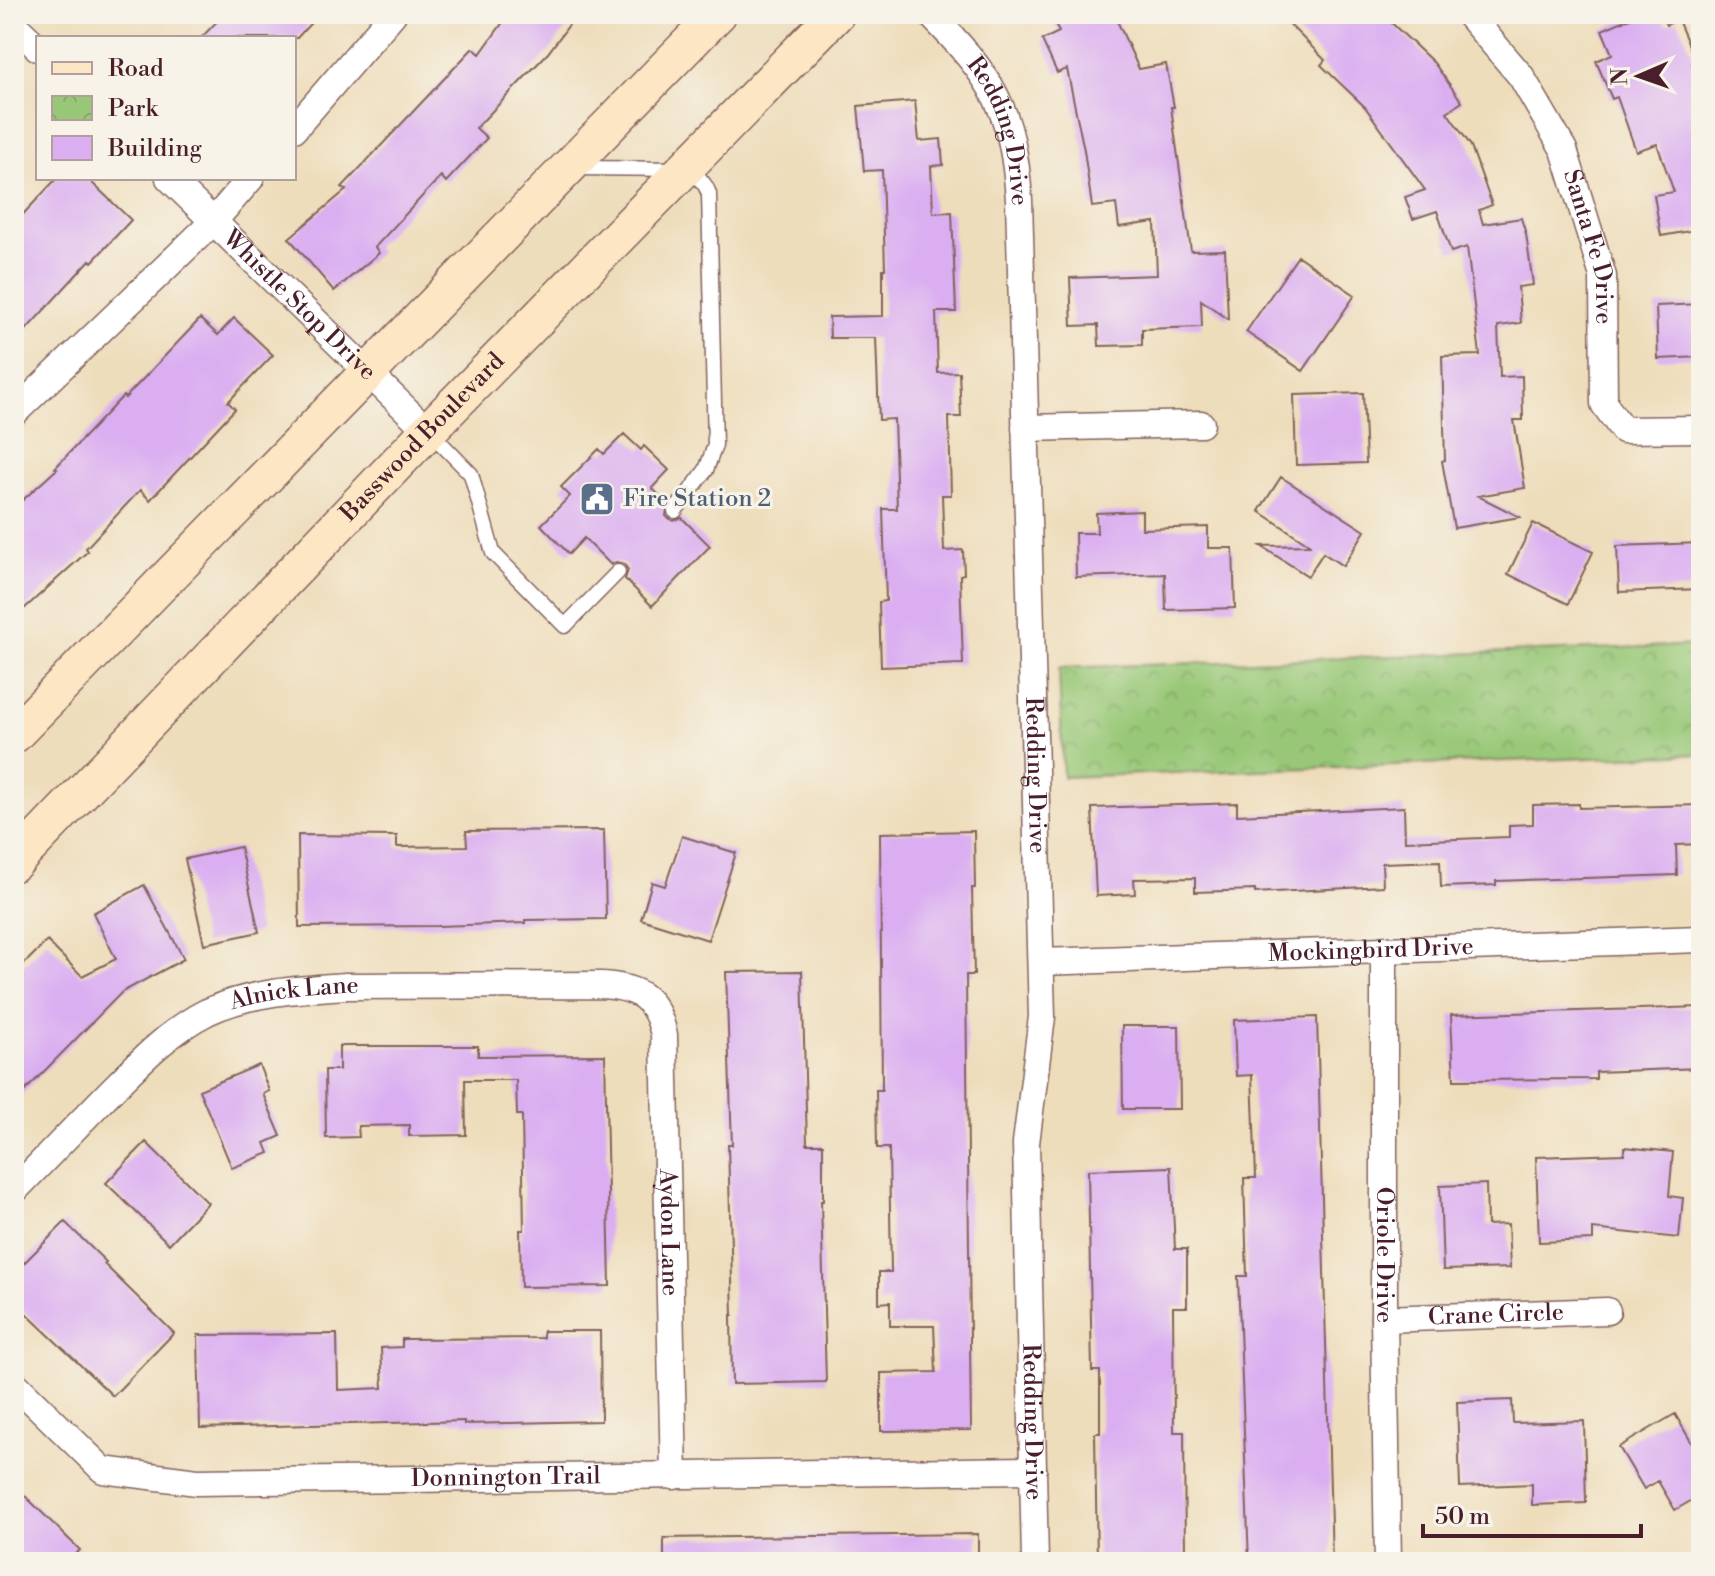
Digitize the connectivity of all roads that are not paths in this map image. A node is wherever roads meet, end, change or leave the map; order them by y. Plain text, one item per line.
1 (393, 14) edge
2 (718, 14) edge
3 (836, 14) edge
4 (930, 14) edge
5 (1468, 14) edge
6 (14, 25) edge
7 (36, 46) edge
8 (296, 127) edge
9 (566, 168) junction
10 (684, 169) junction
11 (171, 180) edge
12 (249, 180) edge
13 (213, 222) junction
14 (368, 372) junction
15 (14, 413) edge
16 (1201, 424) dead end
17 (1025, 428) junction
18 (1701, 429) edge
19 (428, 431) junction
20 (675, 511) dead end
21 (618, 572) dead end
22 (14, 735) edge
23 (14, 863) edge
24 (1701, 939) edge
25 (1384, 949) junction
26 (1041, 962) junction
27 (644, 996) joint
28 (14, 1191) edge
29 (1607, 1311) dead end
30 (1384, 1319) junction
31 (14, 1383) edge
32 (1033, 1470) junction
33 (674, 1476) junction
34 (1035, 1562) edge
35 (1388, 1562) edge

1 - 8 street
2 - 9 main road
3 - 10 main road, Basswood Boulevard
4 - 17 street, Redding Drive
5 - 18 street, Santa Fe Drive
6 - 7 street
9 - 10 lane
9 - 14 main road
10 - 19 main road, Basswood Boulevard
10 - 20 lane
11 - 13 street, Whistle Stop Drive
12 - 13 street
13 - 14 street, Whistle Stop Drive
13 - 15 street
14 - 19 street, Whistle Stop Drive
14 - 22 main road
16 - 17 street
17 - 26 street, Redding Drive
19 - 21 lane
19 - 23 main road, Basswood Boulevard
24 - 25 street, Mockingbird Drive
25 - 26 street, Mockingbird Drive
25 - 30 street, Oriole Drive
26 - 32 street, Redding Drive
27 - 28 street, Alnick Lane
27 - 33 street, Aydon Lane
29 - 30 street, Crane Circle
30 - 35 street, Oriole Drive
31 - 33 street, Donnington Trail
32 - 33 street, Donnington Trail
32 - 34 street, Redding Drive

